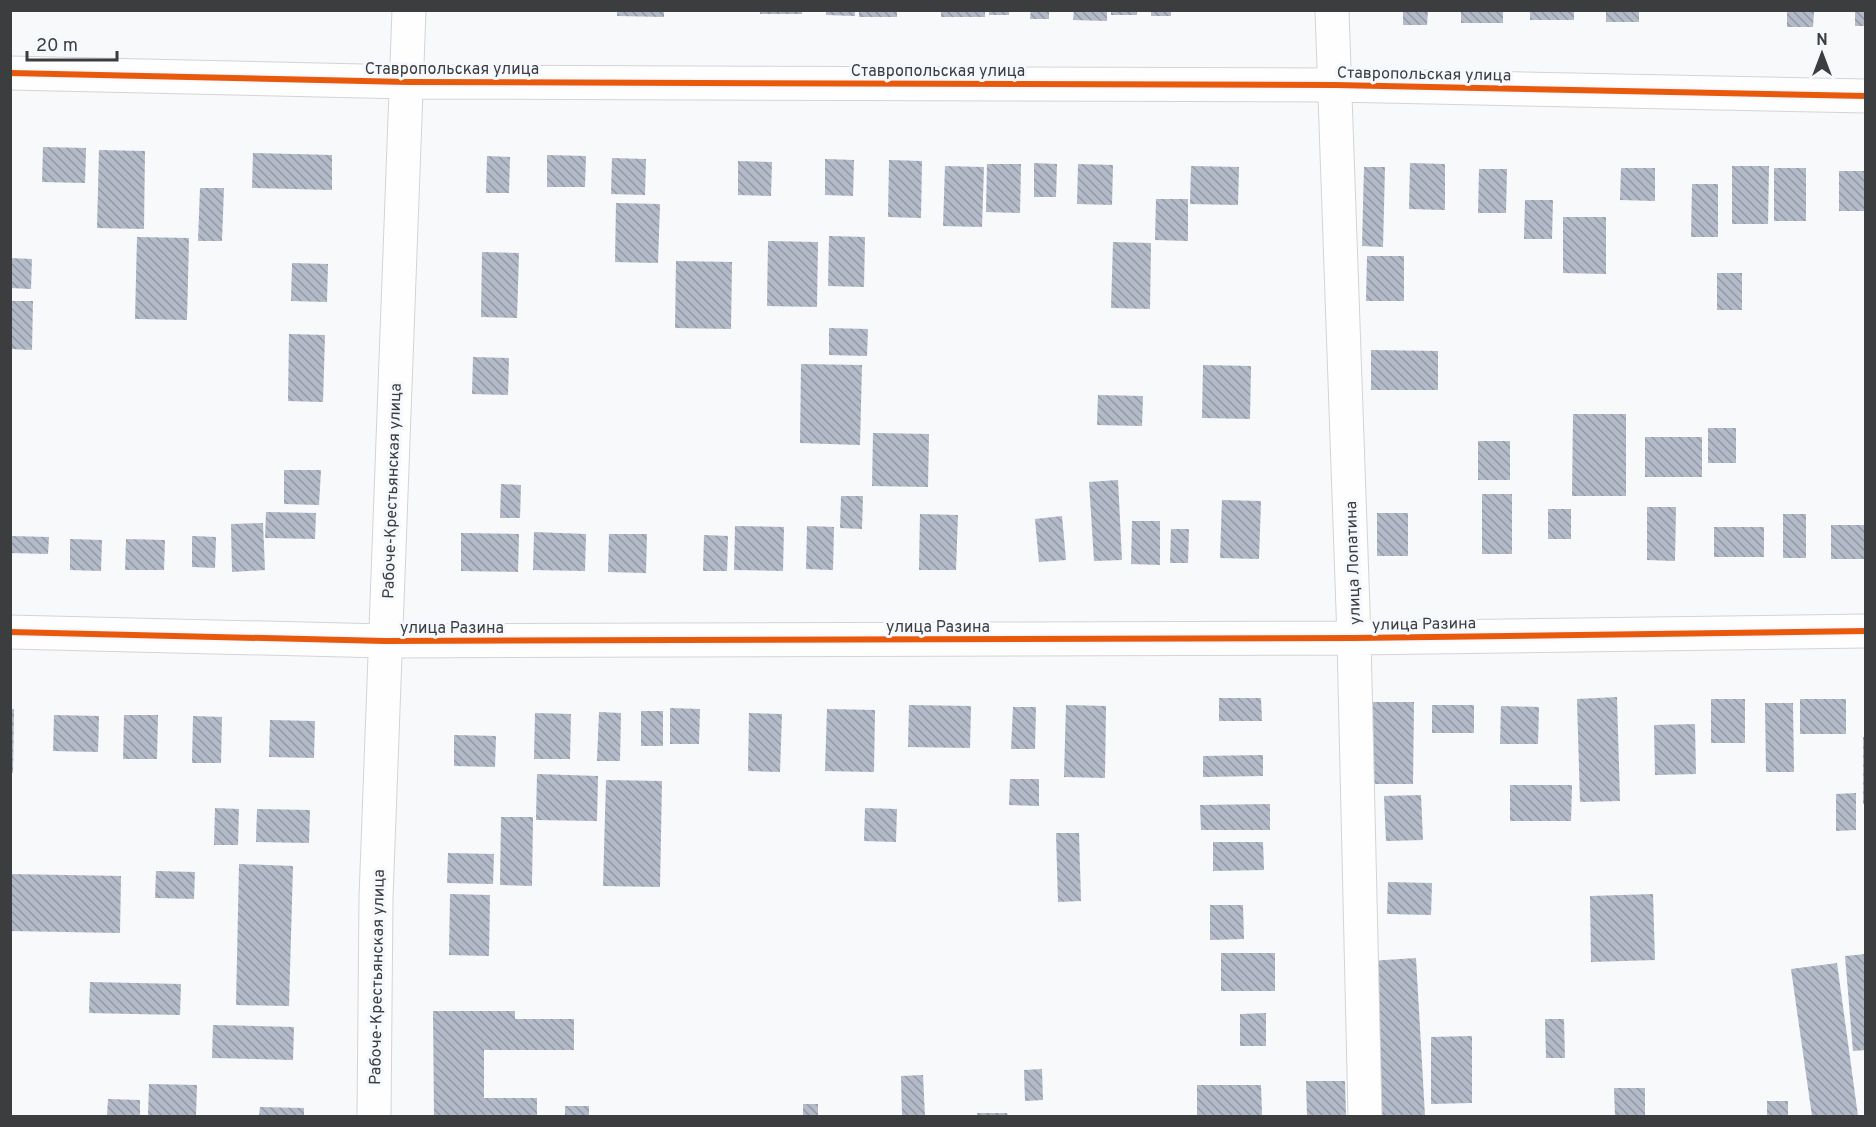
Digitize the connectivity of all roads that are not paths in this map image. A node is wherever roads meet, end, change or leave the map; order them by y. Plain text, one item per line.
1 (409, 10) edge
2 (1332, 10) edge
3 (10, 72) edge
4 (407, 82) junction
5 (1335, 85) junction
6 (1866, 96) edge
7 (1866, 631) edge
8 (10, 632) edge
9 (1354, 638) junction
10 (385, 641) junction
11 (374, 1116) edge
12 (1365, 1116) edge

1 - 4 street, Рабоче-Крестьянская улица
2 - 5 street, улица Лопатина
3 - 4 street, Ставропольская улица
4 - 5 street, Ставропольская улица
4 - 10 street, Рабоче-Крестьянская улица
5 - 6 street, Ставропольская улица
5 - 9 street, улица Лопатина
7 - 9 street, улица Разина
8 - 10 street, улица Разина
9 - 10 street, улица Разина
9 - 12 street, улица Лопатина
10 - 11 street, Рабоче-Крестьянская улица

